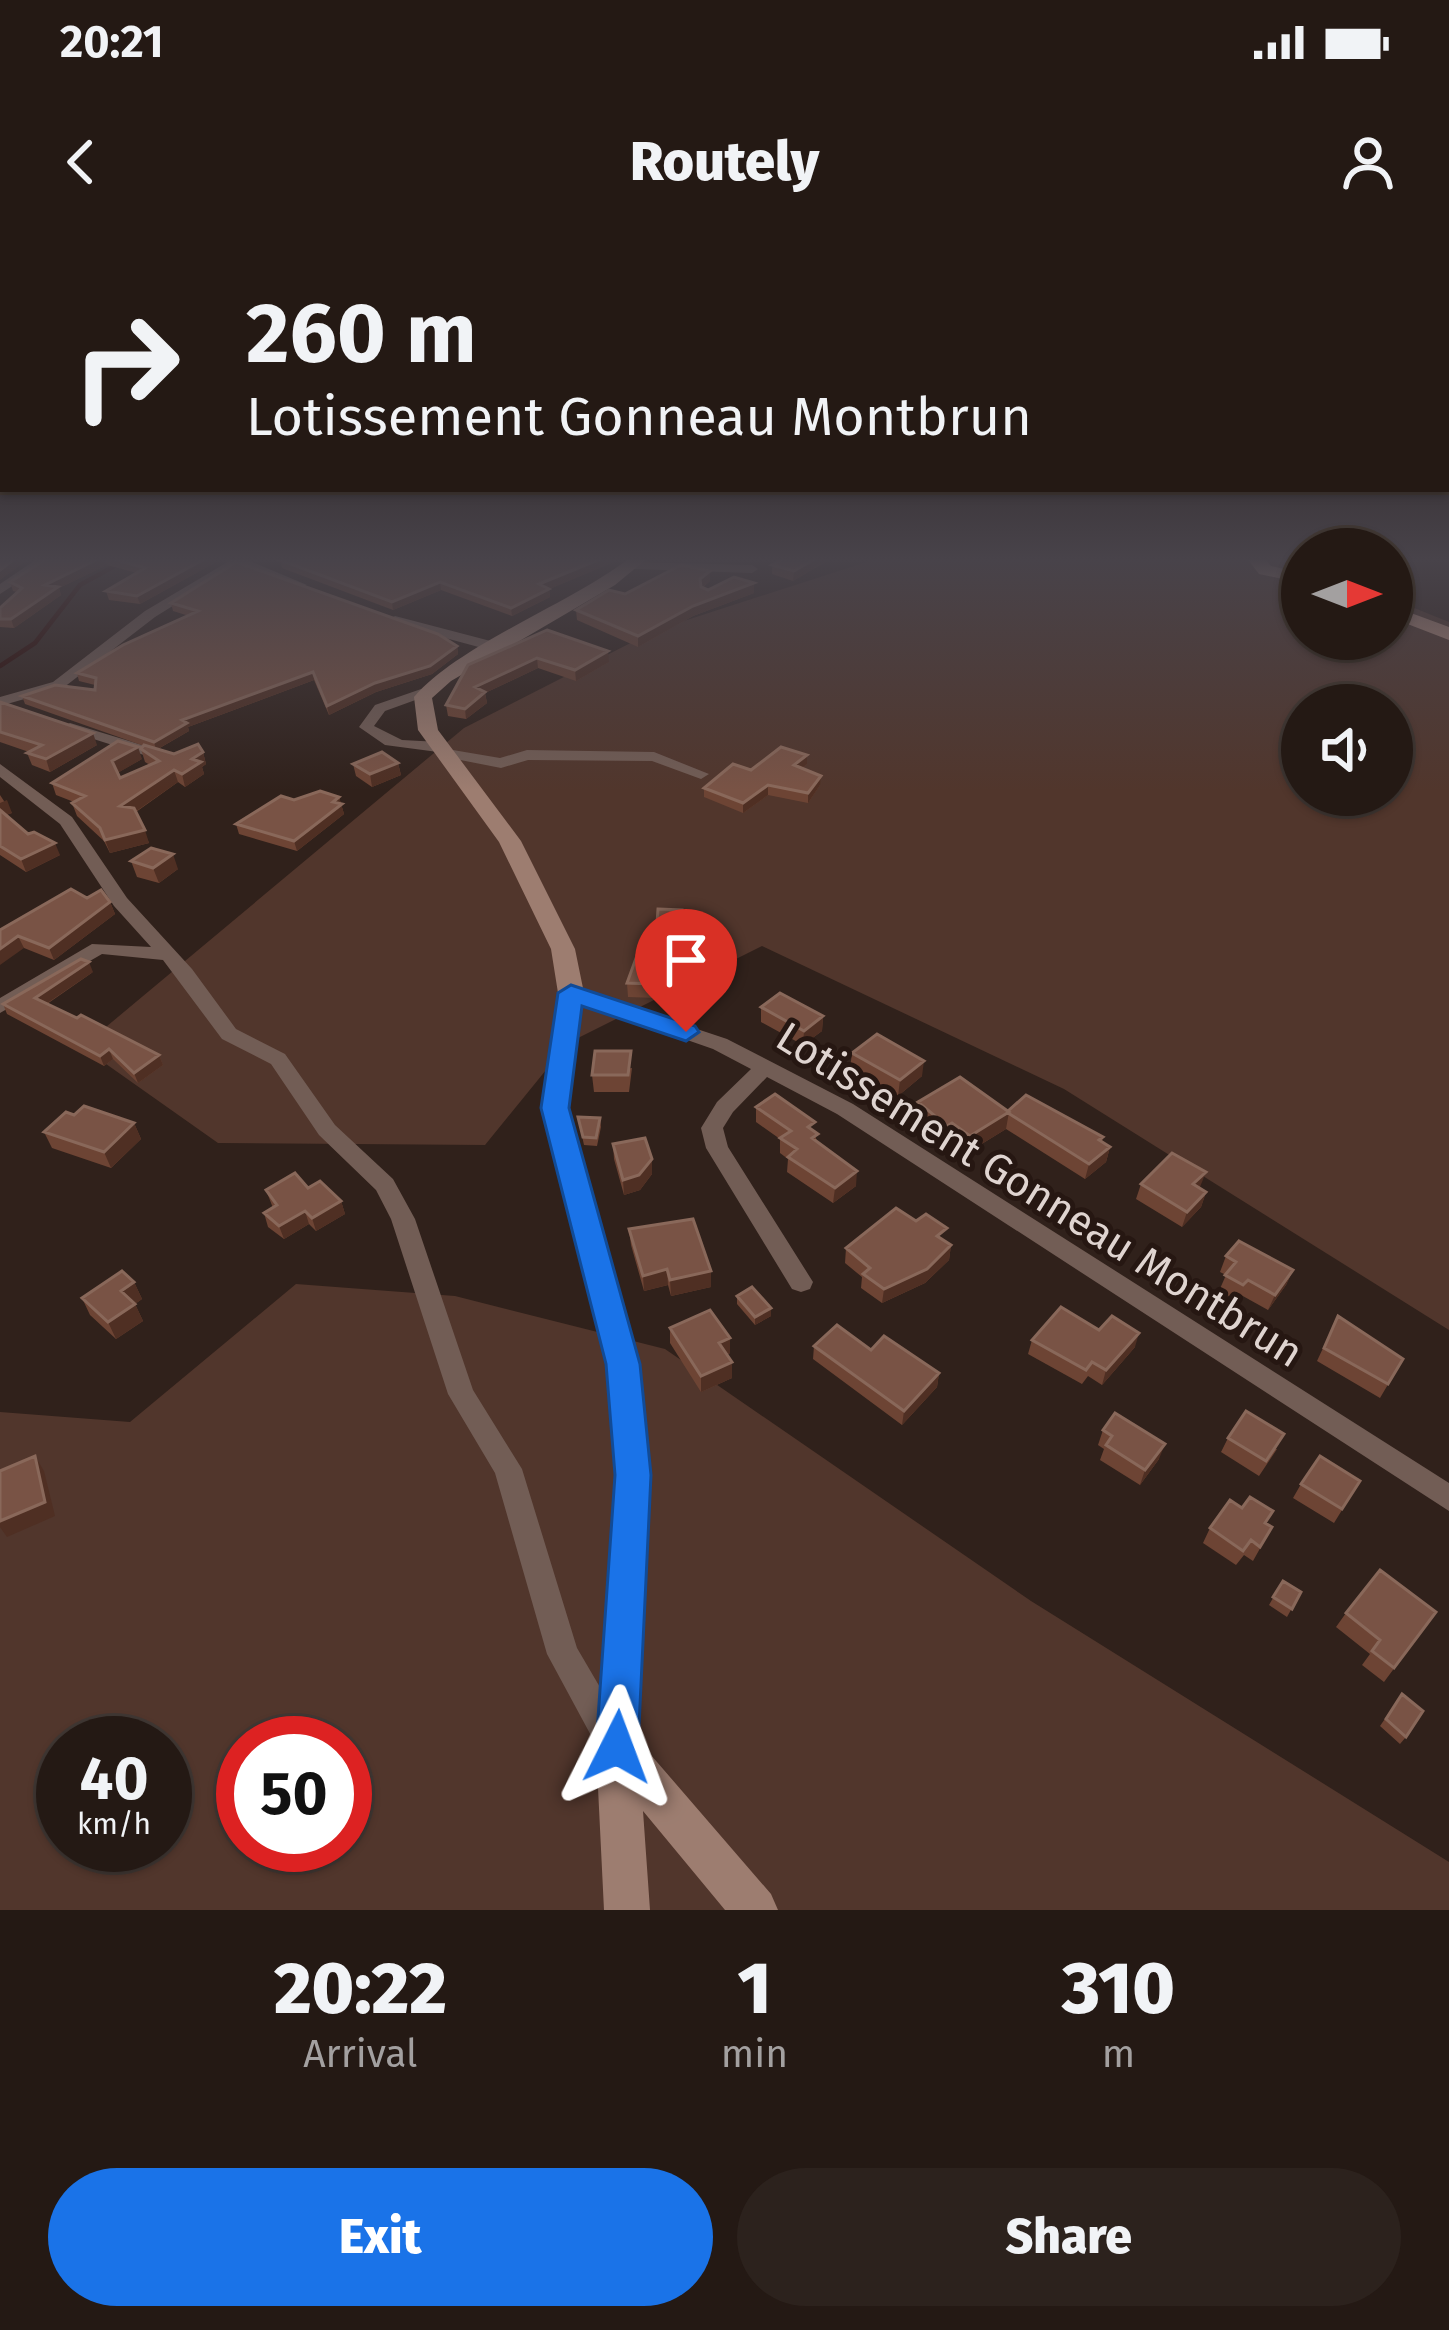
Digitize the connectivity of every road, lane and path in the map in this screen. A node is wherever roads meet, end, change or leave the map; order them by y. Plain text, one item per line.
1 (123, 635) edge
2 (455, 635) edge
3 (517, 635) edge
4 (497, 647) junction
5 (58, 686) junction
6 (427, 691) junction
7 (90, 692) edge
8 (0, 703) edge
9 (20, 711) edge
10 (60, 724) edge
11 (120, 743) junction
12 (144, 750) edge
13 (442, 750) junction
14 (103, 754) edge
15 (0, 769) edge
16 (701, 774) dead end
17 (170, 955) junction
18 (571, 993) junction
19 (0, 1007) edge
20 (766, 1066) junction
21 (801, 1282) dead end
22 (1449, 1498) edge
23 (617, 1747) junction
24 (627, 1910) edge
25 (755, 1910) edge

1 - 5 street
2 - 4 street
3 - 4 main road
4 - 6 main road
5 - 7 street
5 - 8 street
6 - 13 main road
6 - 13 street
8 - 9 street
10 - 11 street
11 - 12 street
11 - 14 street
13 - 16 street
13 - 18 main road
15 - 17 street
17 - 19 street
17 - 23 street
18 - 20 street, Lotissement Gonneau Montbrun
18 - 23 main road
20 - 21 street
20 - 22 street, Lotissement Gonneau Montbrun
23 - 24 main road
23 - 25 main road

